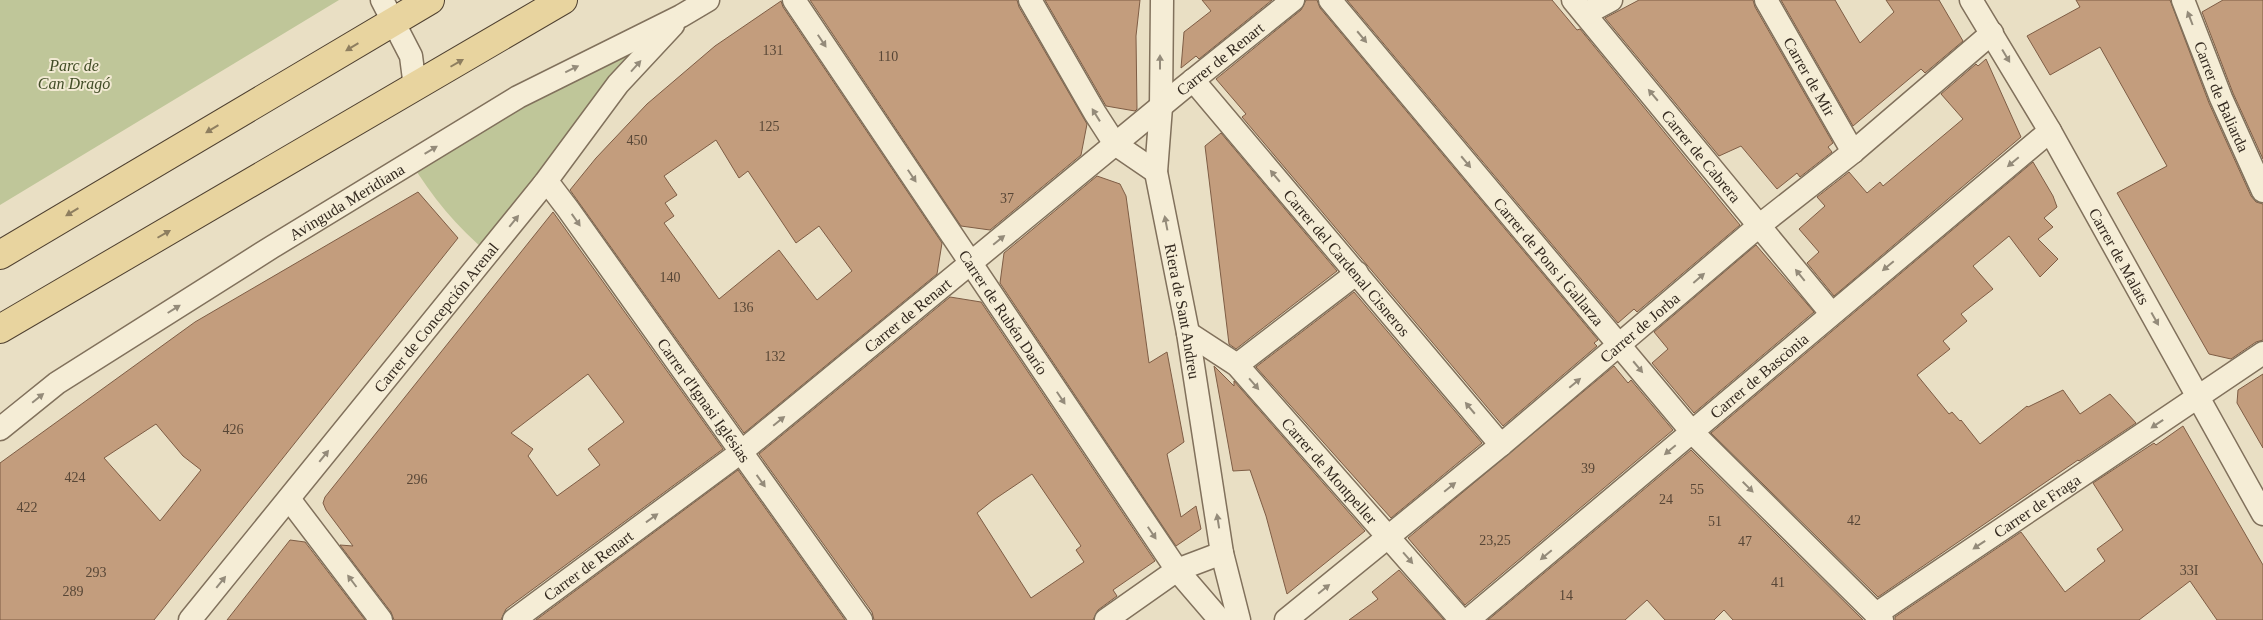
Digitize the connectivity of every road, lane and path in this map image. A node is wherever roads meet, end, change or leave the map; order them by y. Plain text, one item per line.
1 (430, 0) edge
2 (563, 0) edge
3 (708, 0) edge
4 (794, 0) edge
5 (1030, 0) edge
6 (1162, 0) edge
7 (1292, 0) edge
8 (1330, 0) edge
9 (1611, 0) edge
10 (1766, 0) edge
11 (1971, 0) edge
12 (2183, 0) edge
13 (1579, 7) edge
14 (388, 11) edge
15 (681, 16) junction
16 (1992, 33) junction
17 (1194, 80) junction
18 (415, 87) junction
19 (1161, 107) junction
20 (2050, 131) junction
21 (1115, 144) junction
22 (1853, 152) junction
23 (1156, 172) junction
24 (544, 184) junction
25 (2263, 192) edge
26 (1760, 225) junction
27 (0, 255) edge
28 (971, 263) junction
29 (1357, 273) junction
30 (1831, 313) junction
31 (0, 329) edge
32 (1188, 333) junction
33 (1619, 346) junction
34 (2263, 353) edge
35 (1237, 365) junction
36 (2197, 397) junction
37 (0, 429) edge
38 (1692, 432) junction
39 (1501, 445) junction
40 (741, 452) junction
41 (289, 498) junction
42 (2263, 514) edge
43 (1389, 536) junction
44 (1222, 553) junction
45 (1177, 570) junction
46 (1879, 617) edge
47 (190, 620) edge
48 (381, 620) edge
49 (514, 620) edge
50 (861, 620) edge
51 (1106, 620) edge
52 (1220, 620) edge
53 (1239, 620) edge
54 (1286, 620) edge
55 (1461, 620) edge
56 (1468, 620) edge

1 - 14 main road
18 -> 2 main road
3 - 15 street, Avinguda Meridiana
4 -> 28 street, Carrer de Rubén Darío
21 -> 5 street
19 -> 6 street, Riera de Sant Andreu
7 - 17 street, Carrer de Renart
8 -> 33 street, Carrer de Pons i Gallarza
9 - 13 street
10 - 22 street, Carrer de Mir
11 - 16 street, Carrer de Malats
25 -> 12 street, Carrer de Baliarda
26 -> 13 street, Carrer de Cabrera
14 - 18 street
14 -> 27 main road
24 -> 15 street, Carrer de Concepción Arenal
37 -> 15 street, Avinguda Meridiana
16 -> 20 street, Carrer de Malats
16 - 22 street, Carrer de Jorba
17 - 19 street, Carrer de Renart
29 -> 17 street, Carrer del Cardenal Cisneros
31 -> 18 main road
19 - 21 street, Carrer de Renart
19 - 23 street, Riera de Sant Andreu
20 -> 30 street, Carrer de Bascònia
20 -> 36 street, Carrer de Malats
21 - 23 street
28 -> 21 street, Carrer de Renart
22 - 26 street, Carrer de Jorba
32 -> 23 street, Riera de Sant Andreu
24 -> 40 street, Carrer d'Ignasi Iglésias
41 -> 24 street, Carrer de Concepción Arenal
30 -> 26 street, Carrer de Cabrera
33 -> 26 street, Carrer de Jorba
40 -> 28 street, Carrer de Renart
28 -> 45 street, Carrer de Rubén Darío
29 - 35 street
39 -> 29 street, Carrer del Cardenal Cisneros
30 - 38 street, Carrer de Bascònia
32 - 35 street, Carrer de Montpeller
44 -> 32 street, Riera de Sant Andreu
33 -> 38 street, Carrer de Pons i Gallarza
39 -> 33 street, Carrer de Jorba
34 - 36 street, Carrer de Fraga
35 -> 43 street, Carrer de Montpeller
36 - 42 street, Carrer de Malats
36 -> 46 street, Carrer de Fraga
38 -> 46 street, Carrer de Pons i Gallarza
38 -> 56 street, Carrer de Bascònia
43 -> 39 street, Carrer de Jorba
49 -> 40 street, Carrer de Renart
40 -> 50 street, Carrer d'Ignasi Iglésias
47 -> 41 street, Carrer de Concepción Arenal
48 -> 41 street
54 -> 43 street, Carrer de Jorba
43 -> 55 street, Carrer de Montpeller
44 - 45 street
44 - 53 street, Riera de Sant Andreu
45 - 51 street
45 - 52 street, Carrer de Rubén Darío

